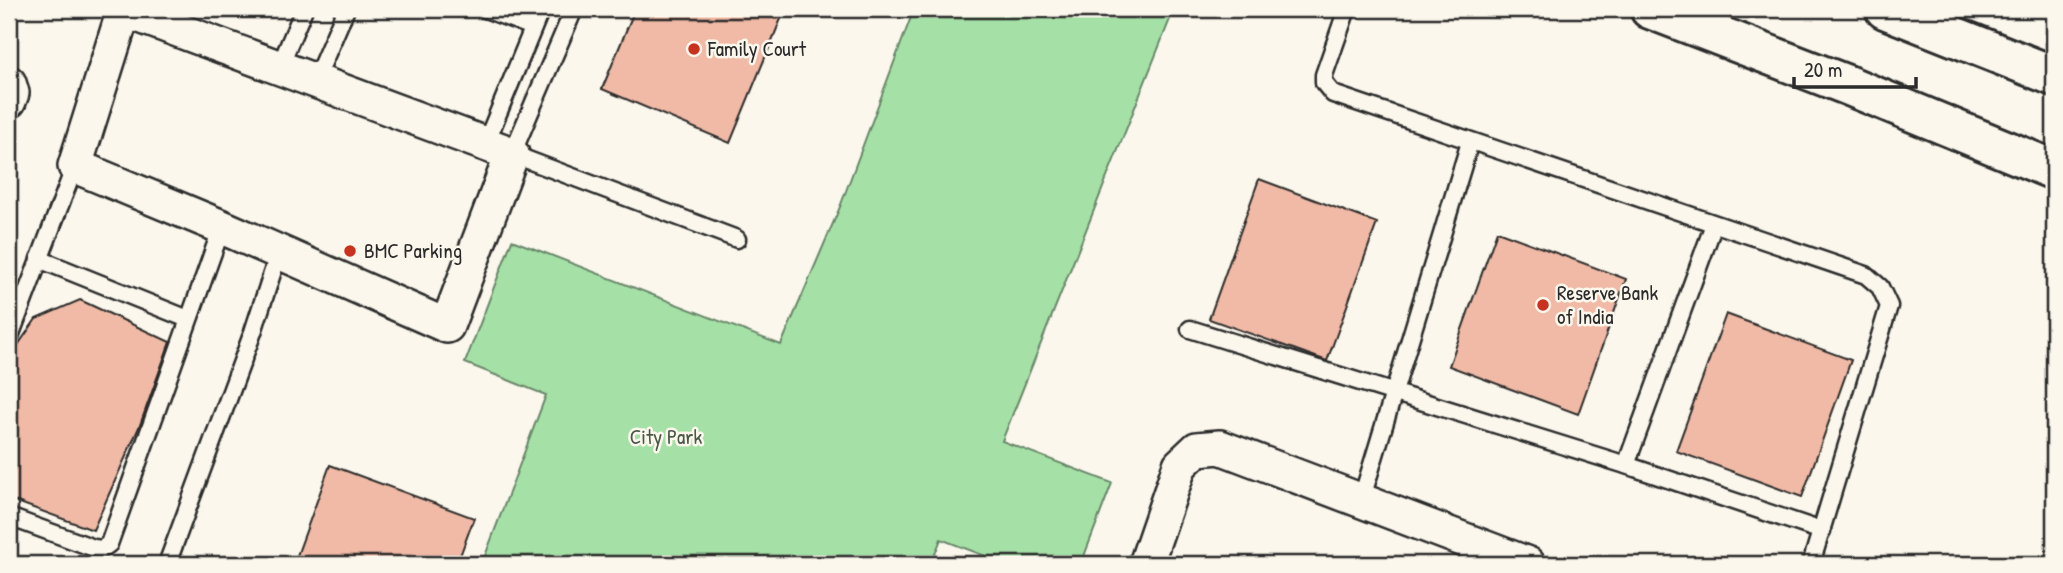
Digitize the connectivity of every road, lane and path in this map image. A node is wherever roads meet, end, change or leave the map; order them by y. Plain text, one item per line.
1 (122, 9) edge
2 (304, 9) edge
3 (346, 9) edge
4 (485, 9) edge
5 (541, 9) edge
6 (574, 9) edge
7 (1650, 9) edge
8 (1885, 9) edge
9 (1346, 12) dead end
10 (533, 27) junction
11 (279, 68) junction
12 (2054, 76) edge
13 (315, 81) junction
14 (9, 83) edge
15 (9, 101) edge
16 (1470, 142) junction
17 (498, 149) junction
18 (75, 166) junction
19 (2054, 170) edge
20 (1714, 224) junction
21 (222, 227) junction
22 (737, 239) dead end
23 (279, 252) junction
24 (39, 259) junction
25 (188, 319) junction
26 (1190, 329) dead end
27 (9, 339) edge
28 (1394, 393) junction
29 (1626, 465) junction
30 (1361, 501) junction
31 (9, 517) edge
32 (1822, 531) junction
33 (167, 564) edge
34 (1146, 564) edge
35 (1528, 564) edge
36 (1811, 564) edge

1 - 11 street
1 - 18 street
2 - 11 lane
3 - 13 lane
4 - 10 lane
5 - 10 lane
6 - 17 lane
7 - 19 main road
8 - 12 main road
9 - 16 lane
10 - 17 lane
11 - 13 street
13 - 17 street
14 - 15 street
16 - 20 lane
16 - 28 lane
17 - 22 lane
17 - 23 street
18 - 21 street
18 - 24 lane
20 - 29 lane
20 - 32 lane
21 - 23 street
21 - 25 lane
23 - 33 lane
24 - 25 lane
24 - 27 lane
25 - 31 lane
26 - 28 lane
28 - 29 lane
28 - 30 lane
29 - 32 lane
30 - 34 street
30 - 35 street
32 - 36 lane

